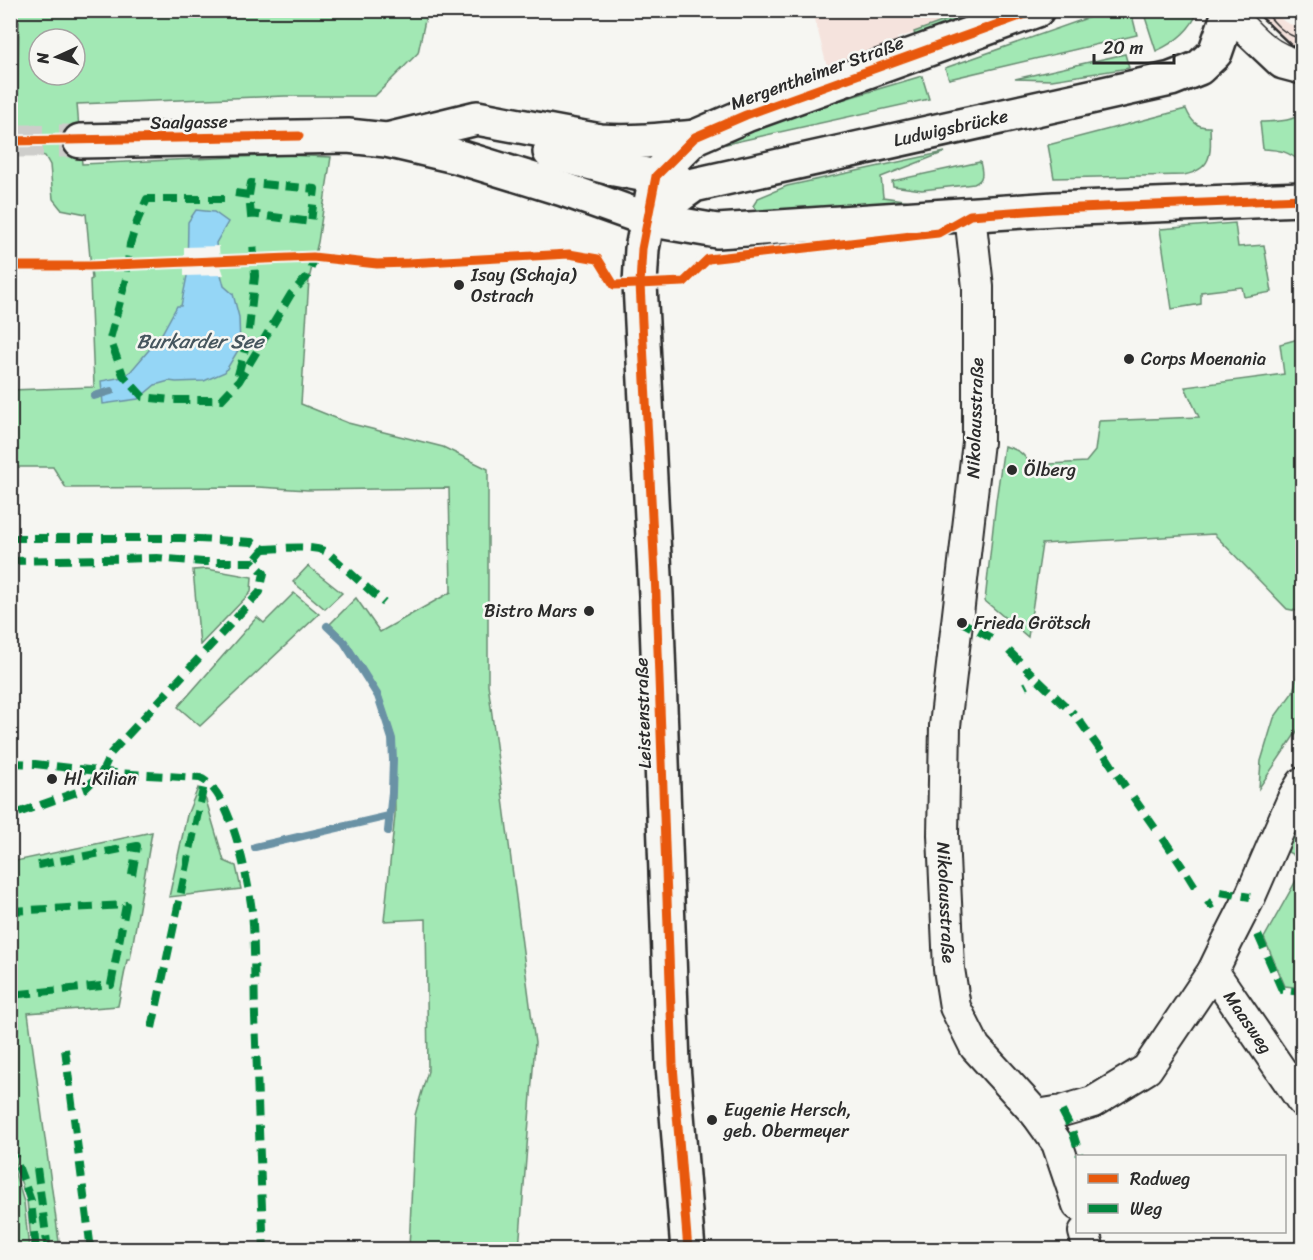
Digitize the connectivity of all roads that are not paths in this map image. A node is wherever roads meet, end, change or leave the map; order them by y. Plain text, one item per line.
1 (1037, 10) edge
2 (1230, 11) edge
3 (1302, 67) edge
4 (432, 129) junction
5 (695, 137) junction
6 (386, 140) junction
7 (80, 141) tunnel mouth
8 (656, 176) junction
9 (694, 185) junction
10 (1302, 199) edge
11 (970, 215) junction
12 (647, 219) junction
13 (1302, 783) edge
14 (1213, 971) junction
15 (1302, 1101) edge
16 (1037, 1115) junction
17 (1076, 1202) edge
18 (1084, 1233) edge
19 (688, 1250) edge
20 (1089, 1250) edge

1 - 5 main road, Mergentheimer Straße
2 - 3 main road, Ludwigsbrücke
2 - 9 main road, Ludwigsbrücke
4 - 5 main road
4 - 6 main road
4 - 8 main road
5 - 8 main road, Mergentheimer Straße
6 - 7 main road, Saalgasse
6 - 12 main road
8 - 9 main road
8 - 12 main road, Leistenstraße
9 - 12 main road, Ludwigsbrücke
10 - 11 main road
11 - 12 main road
11 - 16 street, Nikolausstraße
12 - 19 main road, Leistenstraße
13 - 14 street
14 - 15 street, Maasweg
14 - 16 street
16 - 17 street, Nikolausstraße
18 - 20 street

